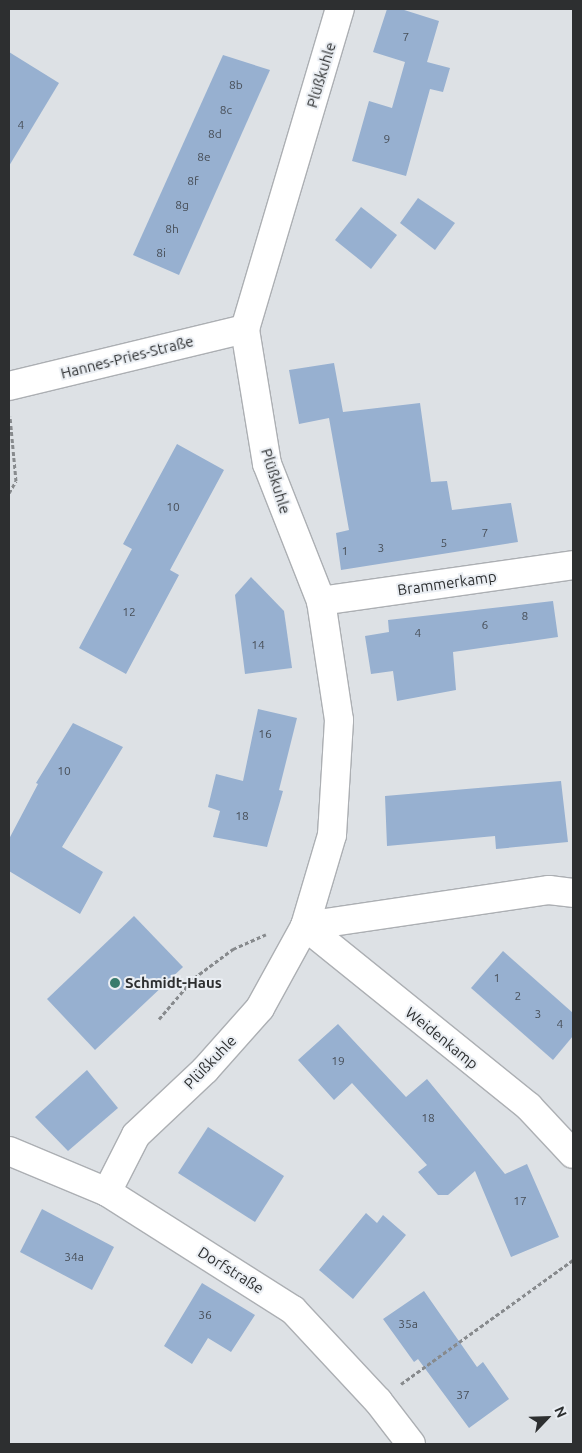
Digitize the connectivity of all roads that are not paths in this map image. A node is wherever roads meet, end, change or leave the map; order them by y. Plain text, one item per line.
1 (340, 9) edge
2 (245, 329) junction
3 (9, 386) edge
4 (573, 565) edge
5 (321, 601) junction
6 (573, 893) edge
7 (306, 926) junction
8 (9, 1151) edge
9 (573, 1154) edge
10 (106, 1192) junction
11 (411, 1444) edge

1 - 2 street, Plüßkuhle
2 - 3 street, Hannes-Pries-Straße
2 - 5 street, Plüßkuhle
4 - 5 street, Brammerkamp
5 - 7 street, Plüßkuhle
6 - 7 street
7 - 9 street, Weidenkamp
7 - 10 street, Plüßkuhle
8 - 10 street, Dorfstraße
10 - 11 street, Dorfstraße

